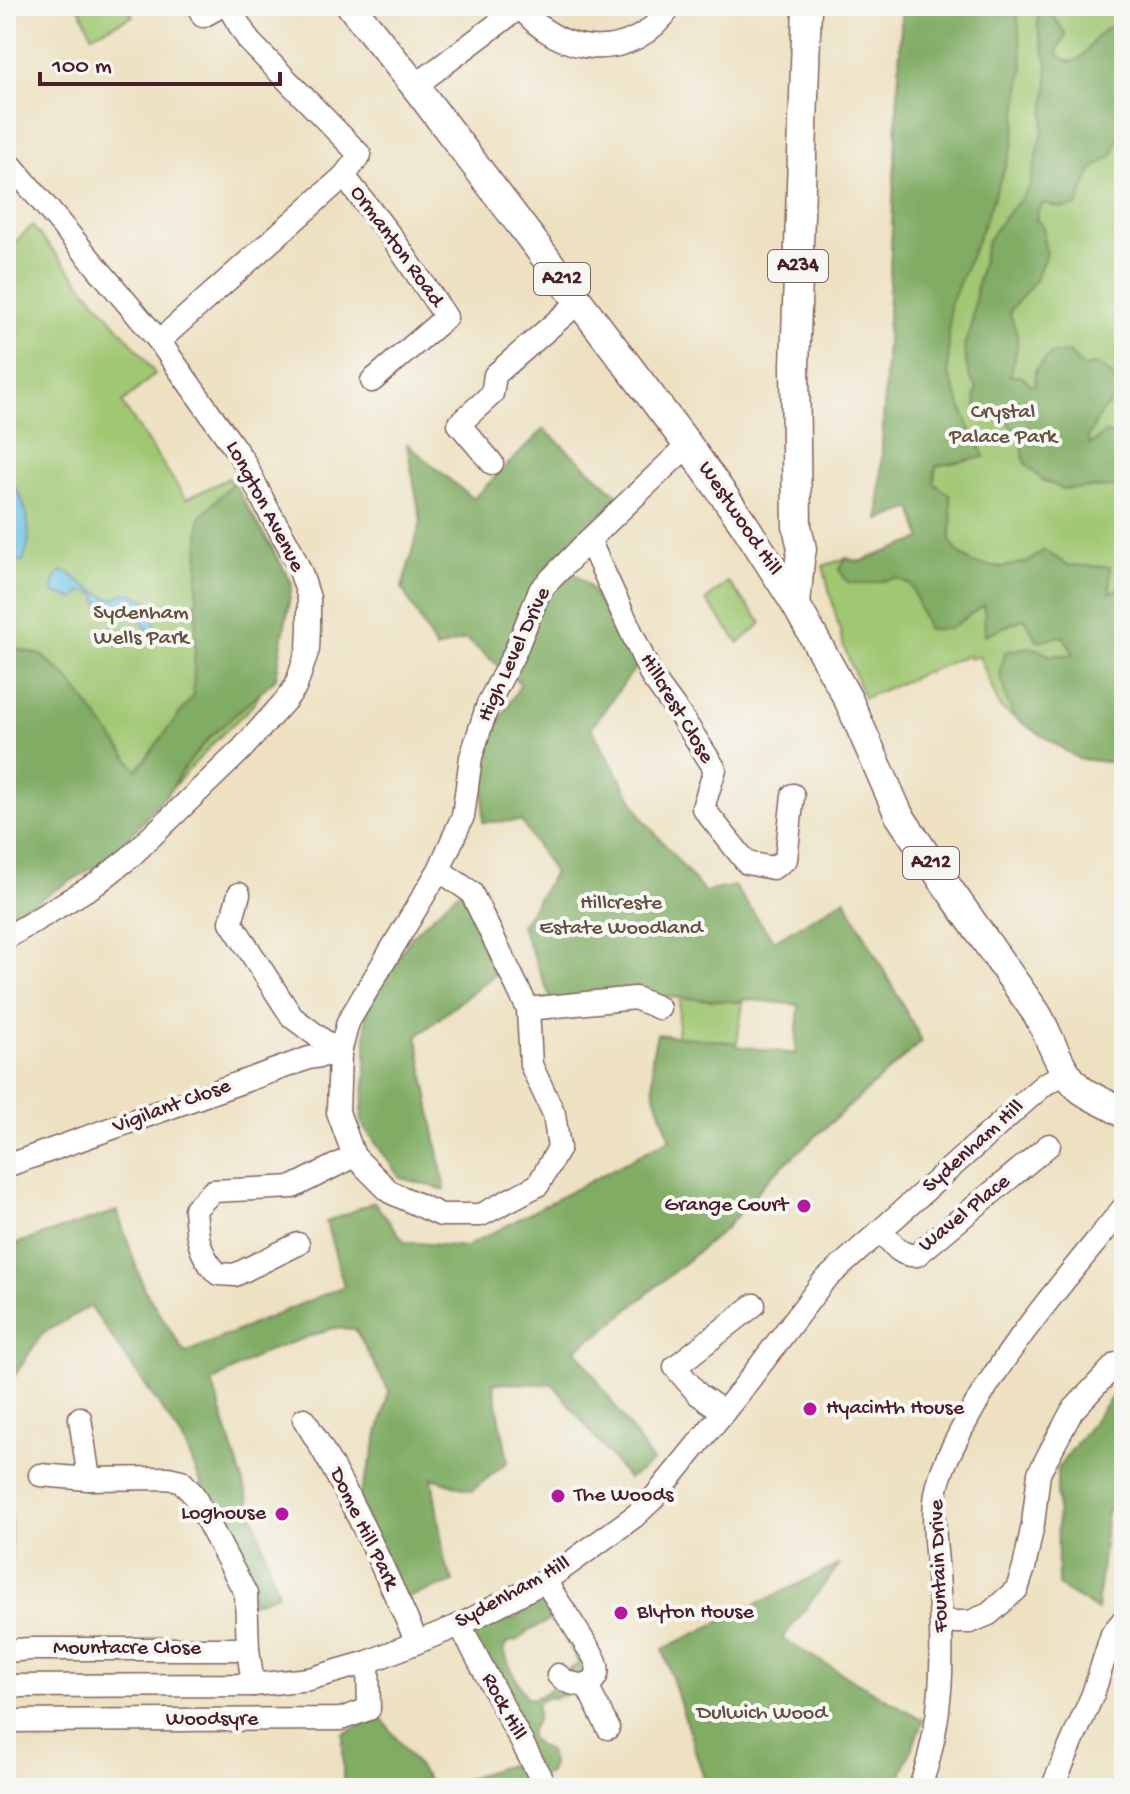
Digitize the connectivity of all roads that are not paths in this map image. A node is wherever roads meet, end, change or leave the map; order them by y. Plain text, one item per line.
1 (228, 6) edge
2 (351, 6) edge
3 (671, 6) edge
4 (807, 6) edge
5 (520, 7) edge
6 (415, 86) junction
7 (6, 159) edge
8 (344, 176) junction
9 (579, 302) junction
10 (159, 341) junction
11 (372, 381) dead end
12 (688, 445) junction
13 (492, 463) dead end
14 (800, 537) junction
15 (589, 540) junction
16 (769, 561) junction
17 (796, 605) junction
18 (812, 633) junction
19 (793, 795) dead end
20 (439, 870) junction
21 (239, 894) dead end
22 (6, 938) edge
23 (659, 1008) dead end
24 (528, 1009) junction
25 (340, 1053) junction
26 (1066, 1073) junction
27 (1124, 1091) edge
28 (1124, 1114) edge
29 (1049, 1145) dead end
30 (354, 1156) junction
31 (6, 1166) edge
32 (1124, 1207) edge
33 (881, 1230) junction
34 (298, 1244) dead end
35 (754, 1305) dead end
36 (1116, 1364) dead end
37 (724, 1412) junction
38 (80, 1418) dead end
39 (304, 1419) dead end
40 (40, 1475) dead end
41 (89, 1479) junction
42 (545, 1581) junction
43 (1124, 1619) edge
44 (942, 1622) junction
45 (460, 1625) junction
46 (417, 1642) junction
47 (248, 1649) junction
48 (6, 1651) edge
49 (368, 1662) junction
50 (558, 1675) dead end
51 (586, 1684) junction
52 (253, 1685) junction
53 (6, 1686) edge
54 (6, 1721) edge
55 (608, 1728) dead end
56 (546, 1788) edge
57 (920, 1788) edge
58 (1052, 1788) edge

1 - 8 street, Ormanton Road
2 - 6 main road, Westwood Hill / A212
3 - 5 street
4 - 14 main road, A234
5 - 6 street
6 - 9 main road, Westwood Hill / A212
7 - 10 street, Longton Avenue
8 - 10 street, Ormanton Road
8 - 11 street, Ormanton Road
9 - 12 main road, Westwood Hill / A212
9 - 13 street
10 - 22 street, Longton Avenue
12 - 15 street, High Level Drive
12 - 16 main road, Westwood Hill / A212
14 - 16 main road
14 - 17 main road, A234
14 - 18 main road, A234
15 - 19 street, Hillcrest Close
15 - 20 street, High Level Drive
16 - 17 main road, Westwood Hill / A212
17 - 18 main road, Westwood Hill / A212
18 - 26 main road, Westwood Hill / A212
20 - 24 street, High Level Drive
20 - 25 street, High Level Drive
21 - 25 street
23 - 24 street
24 - 30 street, High Level Drive
25 - 30 street, High Level Drive
25 - 31 street, Vigilant Close
26 - 27 main road
26 - 28 main road, Westwood Hill / A212
26 - 33 street, Sydenham Hill
29 - 33 street, Wavel Place
30 - 34 street
32 - 44 street, Fountain Drive
33 - 37 street, Sydenham Hill
35 - 37 street
36 - 44 street
37 - 42 street, Sydenham Hill
38 - 41 street
39 - 46 street, Dome Hill Park
40 - 41 street
41 - 47 street
42 - 45 street, Sydenham Hill
42 - 51 street
43 - 58 street
44 - 57 street, Fountain Drive
45 - 46 street, Sydenham Hill
45 - 56 street, Rock Hill
46 - 49 street, Sydenham Hill
47 - 48 street, Mountacre Close
47 - 52 street
49 - 52 street, Sydenham Hill
49 - 54 street, Woodsyre
50 - 51 street
51 - 55 street
52 - 53 street, Sydenham Hill

